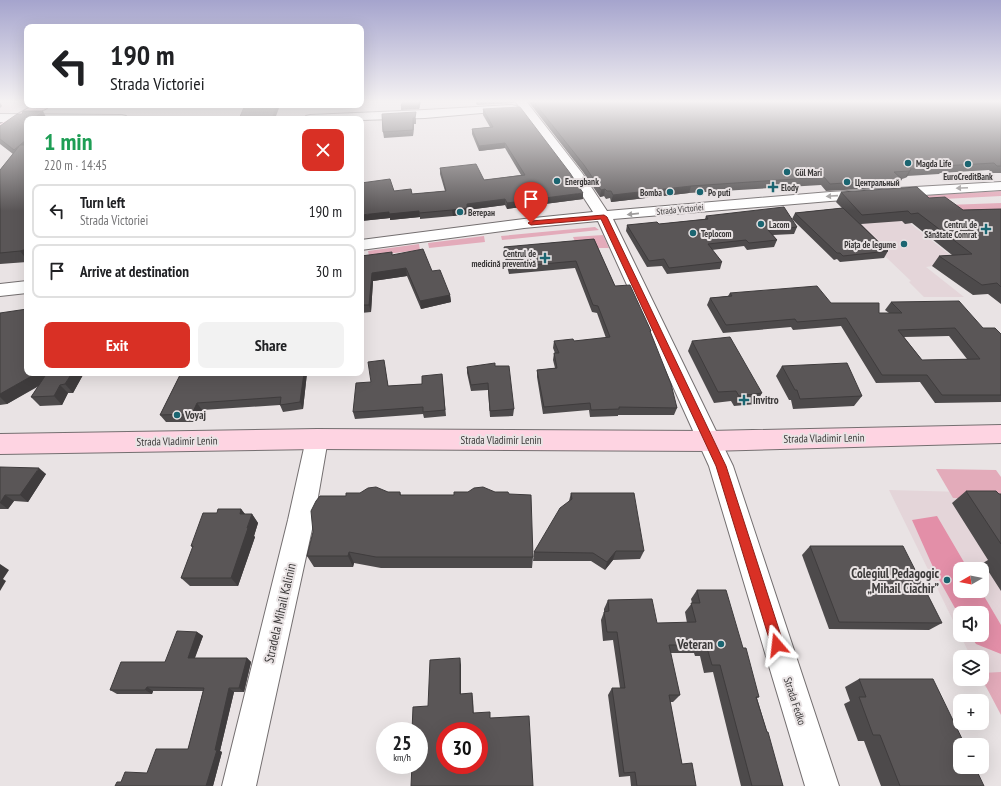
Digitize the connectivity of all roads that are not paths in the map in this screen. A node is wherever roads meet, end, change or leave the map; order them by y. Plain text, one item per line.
1 (548, 138) edge
2 (1001, 186) edge
3 (604, 217) junction
4 (364, 245) edge
5 (24, 287) edge
6 (0, 290) edge
7 (1001, 434) edge
8 (317, 439) junction
9 (710, 441) junction
10 (0, 444) edge
11 (239, 786) edge
12 (822, 786) edge

1 - 3 street, Strada Fedko
2 -> 3 street, Strada Victoriei
3 - 4 street, Strada Victoriei
3 - 9 street, Strada Fedko
5 - 6 street
7 - 9 main road, Strada Vladimir Lenin
8 - 9 main road, Strada Vladimir Lenin
8 - 10 main road, Strada Vladimir Lenin
8 - 11 street, Stradela Mihail Kalinin
9 - 12 street, Strada Fedko

